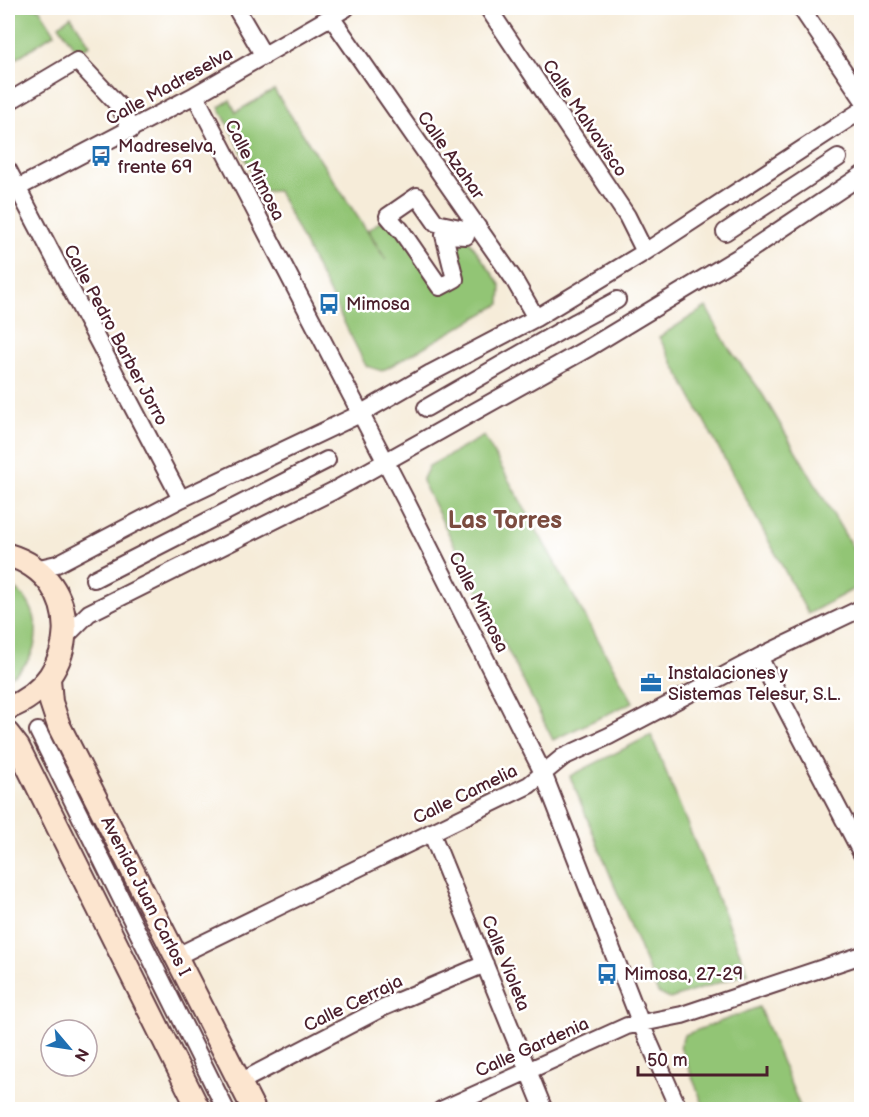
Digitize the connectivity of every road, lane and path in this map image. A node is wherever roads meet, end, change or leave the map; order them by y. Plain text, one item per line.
1 (236, 8) edge
2 (346, 8) edge
3 (488, 8) edge
4 (801, 8) edge
5 (331, 17) junction
6 (264, 56) junction
7 (195, 95) junction
8 (861, 98) edge
9 (8, 102) edge
10 (861, 110) edge
11 (131, 130) junction
12 (838, 158) dead end
13 (8, 170) edge
14 (861, 175) edge
15 (12, 191) edge
16 (460, 228) joint
17 (725, 232) dead end
18 (645, 252) junction
19 (617, 300) dead end
20 (536, 318) junction
21 (426, 408) dead end
22 (360, 414) junction
23 (327, 460) dead end
24 (385, 462) junction
25 (181, 499) junction
26 (8, 555) edge
27 (35, 569) junction
28 (94, 579) dead end
29 (859, 615) edge
30 (64, 637) junction
31 (759, 657) junction
32 (49, 679) junction
33 (8, 708) edge
34 (38, 732) dead end
35 (8, 734) edge
36 (543, 773) junction
37 (431, 832) junction
38 (861, 854) edge
39 (861, 955) edge
40 (177, 956) junction
41 (485, 964) junction
42 (641, 1024) junction
43 (529, 1070) junction
44 (240, 1082) junction
45 (199, 1110) edge
46 (226, 1110) edge
47 (254, 1110) edge
48 (441, 1110) edge
49 (544, 1110) edge
50 (679, 1110) edge

1 - 6 street
2 - 5 street, Calle Madreselva
3 - 18 street, Calle Malvavisco
4 - 8 street
5 - 6 street, Calle Madreselva
5 - 20 street, Calle Azahar
6 - 7 street, Calle Madreselva
7 - 11 street, Calle Madreselva
7 - 22 street, Calle Mimosa
9 - 11 street
10 - 18 street
11 - 15 street, Calle Madreselva
12 - 17 street
13 - 15 street, Calle Pedro Barber Jorro
14 - 24 street
15 - 25 street, Calle Pedro Barber Jorro
16 - 16 street
18 - 20 street
19 - 21 street
20 - 22 street
22 - 24 street, Calle Mimosa
22 - 25 street
23 - 28 street
24 - 30 street
24 - 36 street, Calle Mimosa
25 - 27 street
26 - 27 street
27 - 30 street
29 - 31 street, Calle Camelia
30 - 32 street
31 - 36 street, Calle Camelia
31 - 38 street
32 - 33 street
32 - 40 street, Avenida Juan Carlos I
34 - 46 street, Avenida Juan Carlos I
35 - 45 street
36 - 37 street, Calle Camelia
36 - 42 street, Calle Mimosa
37 - 40 street, Calle Camelia
37 - 41 street, Calle Violeta
39 - 42 street, Calle Gardenia
40 - 44 street, Avenida Juan Carlos I
41 - 43 street, Calle Violeta
41 - 44 street, Calle Cerraja
42 - 43 street, Calle Gardenia
42 - 50 street, Calle Mimosa
43 - 48 street, Calle Gardenia
43 - 49 street, Calle Violeta
44 - 47 street, Avenida Juan Carlos I

